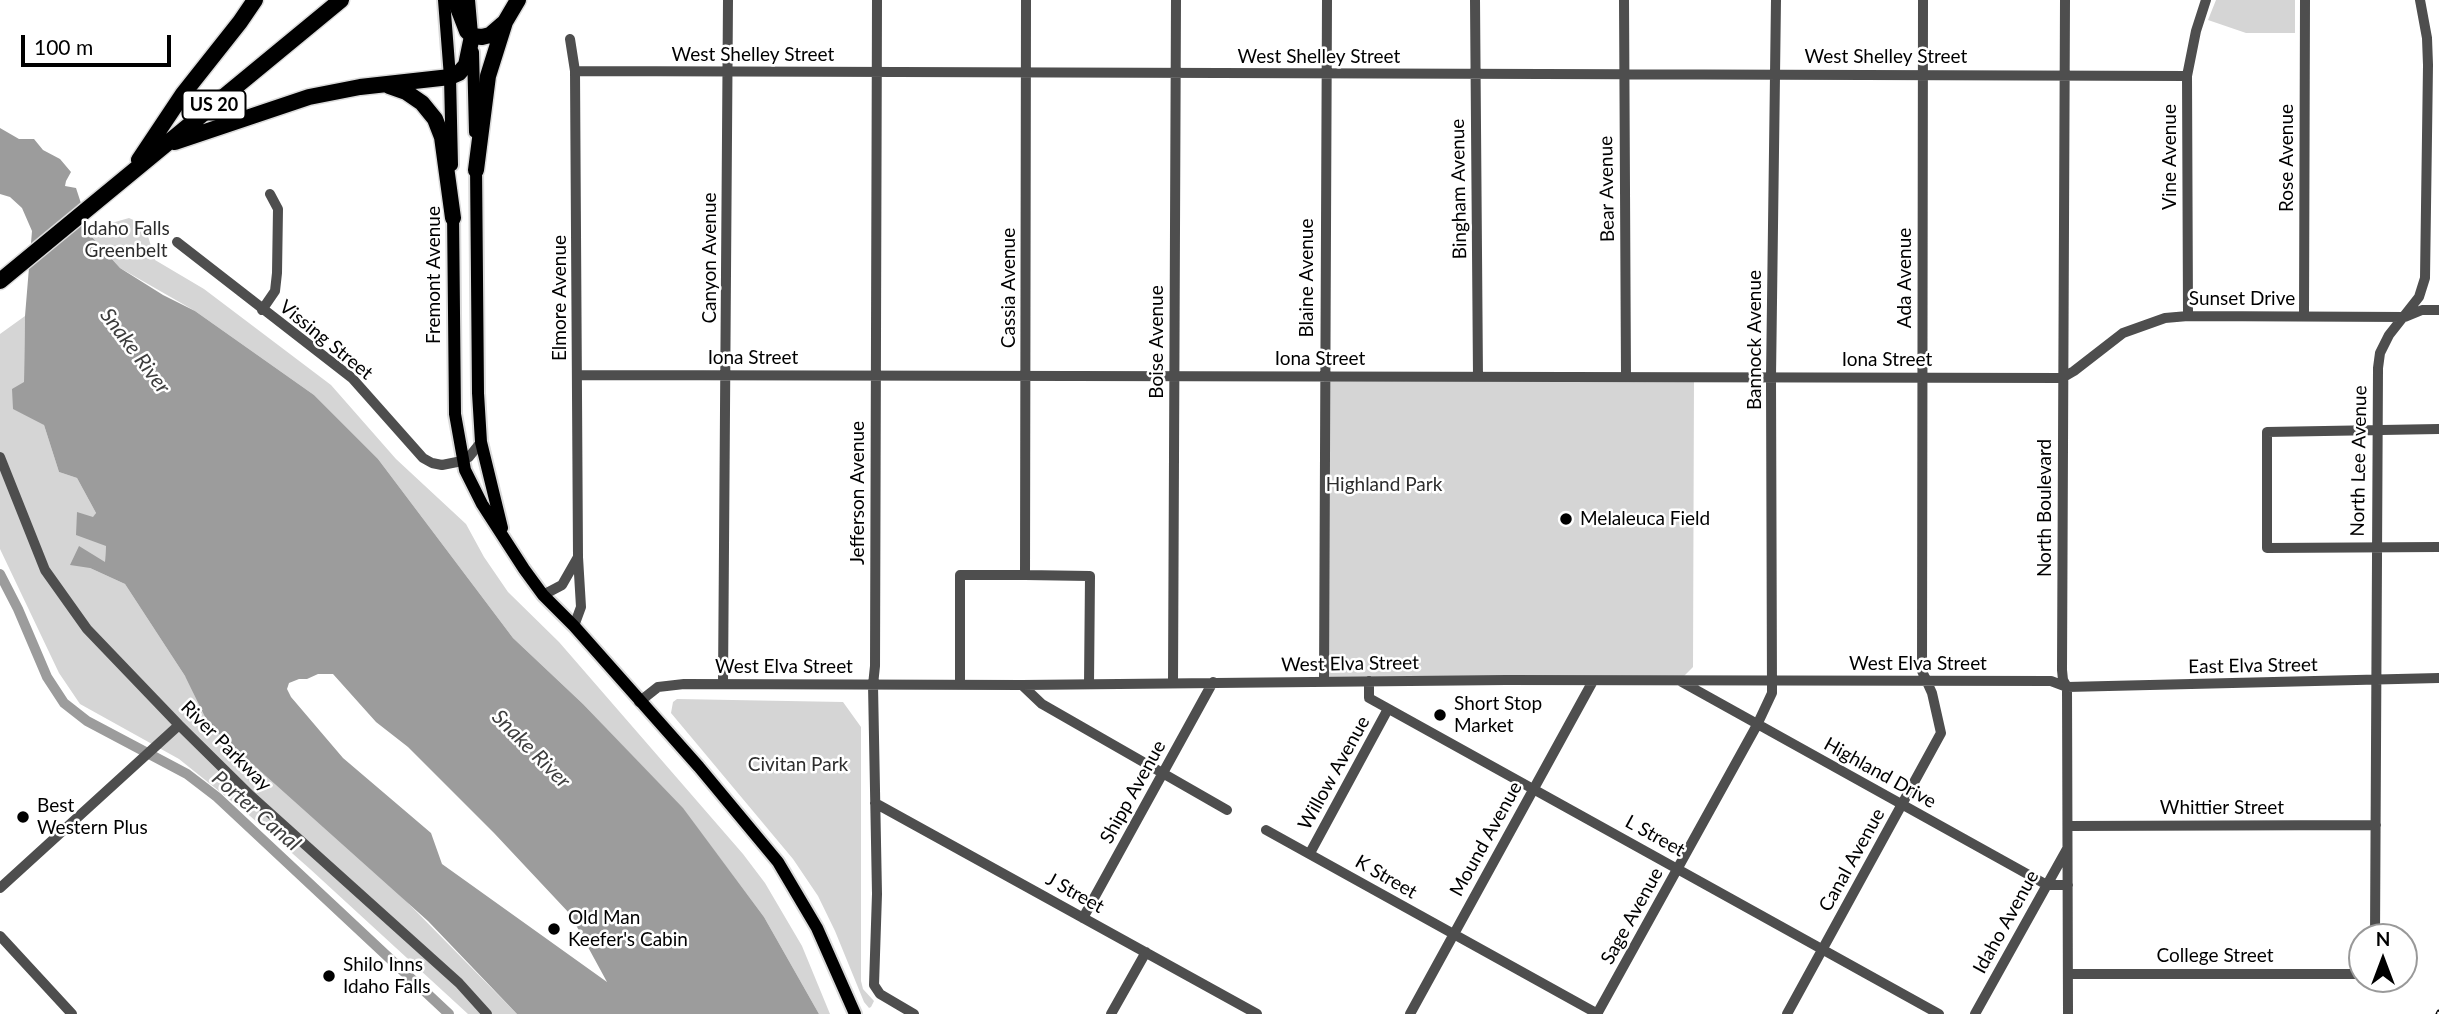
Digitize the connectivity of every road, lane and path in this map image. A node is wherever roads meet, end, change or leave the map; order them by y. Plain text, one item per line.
1 (255, 0) edge
2 (341, 0) edge
3 (444, 0) edge
4 (455, 0) edge
5 (469, 0) edge
6 (518, 0) edge
7 (729, 0) edge
8 (877, 0) edge
9 (1026, 0) edge
10 (1176, 0) edge
11 (1327, 0) edge
12 (1475, 0) edge
13 (1624, 0) edge
14 (1776, 0) edge
15 (1923, 0) edge
16 (2065, 0) edge
17 (2206, 0) edge
18 (2305, 0) edge
19 (2420, 0) edge
20 (505, 22) junction
21 (472, 36) junction
22 (570, 39) dead end
23 (575, 71) junction
24 (728, 73) junction
25 (877, 73) junction
26 (1026, 73) junction
27 (1176, 74) junction
28 (1325, 74) junction
29 (1475, 75) junction
30 (1624, 75) junction
31 (1774, 75) junction
32 (1923, 75) junction
33 (2064, 75) junction
34 (2187, 76) junction
35 (450, 77) junction
36 (2434, 77) edge
37 (383, 84) junction
38 (163, 146) junction
39 (477, 170) junction
40 (129, 175) junction
41 (270, 194) dead end
42 (2433, 195) edge
43 (453, 218) junction
44 (177, 242) dead end
45 (0, 281) edge
46 (262, 310) junction
47 (2439, 310) edge
48 (2188, 316) junction
49 (2304, 316) junction
50 (2405, 317) junction
51 (578, 375) junction
52 (727, 376) junction
53 (875, 376) junction
54 (1026, 376) junction
55 (1175, 376) junction
56 (1324, 377) junction
57 (1478, 377) junction
58 (1626, 377) junction
59 (1772, 377) junction
60 (1922, 377) junction
61 (2062, 378) junction
62 (2439, 429) edge
63 (2376, 430) junction
64 (481, 442) junction
65 (0, 457) edge
66 (462, 461) junction
67 (505, 538) junction
68 (2375, 547) junction
69 (2439, 547) edge
70 (578, 557) junction
71 (1025, 575) junction
72 (543, 595) junction
73 (574, 626) junction
74 (2439, 678) edge
75 (1324, 681) junction
76 (1369, 681) junction
77 (1593, 681) junction
78 (1679, 681) junction
79 (1772, 681) junction
80 (1926, 681) junction
81 (2376, 681) junction
82 (1213, 682) junction
83 (1173, 683) junction
84 (723, 684) junction
85 (1089, 684) junction
86 (873, 685) junction
87 (960, 685) junction
88 (1021, 685) junction
89 (2067, 687) junction
90 (639, 702) junction
91 (1388, 709) junction
92 (178, 725) junction
93 (1757, 725) junction
94 (1164, 775) junction
95 (1534, 789) junction
96 (876, 803) junction
97 (1902, 806) junction
98 (1227, 810) dead end
99 (2376, 825) junction
100 (2068, 826) junction
101 (1266, 830) dead end
102 (2068, 848) junction
103 (1310, 853) junction
104 (1678, 869) junction
105 (2046, 885) junction
106 (2068, 885) junction
107 (0, 888) edge
108 (1083, 918) junction
109 (2375, 923) edge
110 (1452, 935) junction
111 (0, 936) edge
112 (1822, 950) junction
113 (1146, 952) junction
114 (2068, 974) junction
115 (2348, 974) edge
116 (72, 1014) edge
117 (487, 1014) edge
118 (855, 1014) edge
119 (914, 1014) edge
120 (1111, 1014) edge
121 (1257, 1014) edge
122 (1410, 1014) edge
123 (1598, 1014) edge
124 (1787, 1014) edge
125 (1939, 1014) edge
126 (1975, 1014) edge
127 (2068, 1014) edge

1 - 40 highway
2 - 38 highway, US 20
3 - 35 main road, Fremont Avenue
4 - 21 highway
5 - 21 main road, Fremont Avenue
6 - 20 highway
7 - 24 street, Canyon Avenue
8 - 25 street, Jefferson Avenue
9 - 26 street, Cassia Avenue
10 - 27 street, Boise Avenue
11 - 28 street, Blaine Avenue
12 - 29 street, Bingham Avenue
13 - 30 street, Bear Avenue
14 - 31 street, Bannock Avenue
15 - 32 street, Ada Avenue
16 - 33 street, North Boulevard
17 - 34 street, Vine Avenue
18 - 49 street, Rose Avenue
19 - 36 street, North Lee Avenue
20 - 21 highway
20 - 39 highway
21 - 35 highway
21 - 39 main road, Fremont Avenue
22 - 23 street, Elmore Avenue
23 - 24 street, West Shelley Street
23 - 51 street, Elmore Avenue
24 - 25 street, West Shelley Street
24 - 52 street, Canyon Avenue
25 - 26 street, West Shelley Street
25 - 53 street, Jefferson Avenue
26 - 27 street, West Shelley Street
26 - 54 street, Cassia Avenue
27 - 28 street, West Shelley Street
27 - 55 street, Boise Avenue
28 - 29 street, West Shelley Street
28 - 56 street, Blaine Avenue
29 - 30 street, West Shelley Street
29 - 57 street, Bingham Avenue
30 - 31 street, West Shelley Street
30 - 58 street, Bear Avenue
31 - 32 street, West Shelley Street
31 - 59 street, Bannock Avenue
32 - 33 street, West Shelley Street
32 - 60 street, Ada Avenue
33 - 34 street, West Shelley Street
33 - 61 street, North Boulevard
34 - 48 street, Vine Avenue
35 - 37 highway
35 - 43 main road, Fremont Avenue
36 - 42 street, North Lee Avenue
37 - 38 highway
37 - 43 highway
38 - 40 highway, US 20
39 - 64 main road, Fremont Avenue
40 - 45 highway, US 20
41 - 46 street
42 - 50 street, North Lee Avenue
43 - 66 main road, Fremont Avenue
44 - 46 street, Vissing Street
46 - 66 street, Vissing Street
47 - 50 street, Sunset Drive
48 - 49 street, Sunset Drive
48 - 61 street, Sunset Drive
49 - 50 street, Sunset Drive
50 - 63 street, North Lee Avenue
51 - 52 street, Iona Street
51 - 70 street, Elmore Avenue
52 - 53 street, Iona Street
52 - 84 street, Canyon Avenue
53 - 54 street, Iona Street
53 - 86 street, Jefferson Avenue
54 - 55 street, Iona Street
54 - 71 street, Cassia Avenue
55 - 56 street, Iona Street
55 - 83 street, Boise Avenue
56 - 57 street, Iona Street
56 - 75 street, Blaine Avenue
57 - 58 street, Iona Street
58 - 59 street, Iona Street
59 - 60 street, Iona Street
59 - 79 street, Bannock Avenue
60 - 61 street, Iona Street
60 - 80 street, Ada Avenue
61 - 89 street, North Boulevard
62 - 63 street
63 - 68 street, North Lee Avenue
63 - 68 street
64 - 66 street
64 - 67 main road, Fremont Avenue
65 - 92 street, River Parkway
66 - 67 main road, Fremont Avenue
67 - 72 main road, Fremont Avenue
68 - 69 street
68 - 81 street, North Lee Avenue
70 - 72 street
70 - 73 street, Elmore Avenue
71 - 85 street
71 - 87 street
72 - 73 main road, Fremont Avenue
73 - 90 main road, Fremont Avenue
74 - 81 street, East Elva Street
75 - 76 street, West Elva Street
75 - 82 street, West Elva Street
76 - 77 street, West Elva Street
76 - 91 street, L Street
77 - 78 street, West Elva Street
77 - 95 street, Mound Avenue
78 - 79 street, West Elva Street
78 - 93 street, Highland Drive
79 - 80 street, West Elva Street
79 - 93 street, Bannock Avenue
80 - 89 street, West Elva Street
80 - 97 street, Canal Avenue
81 - 89 street, East Elva Street
81 - 99 street, North Lee Avenue
82 - 83 street, West Elva Street
82 - 94 street, Shipp Avenue
83 - 85 street, West Elva Street
84 - 86 street, West Elva Street
84 - 90 street, West Elva Street
85 - 88 street, West Elva Street
86 - 87 street, West Elva Street
86 - 96 street, Jefferson Avenue
87 - 88 street, West Elva Street
88 - 94 street
89 - 100 street, North Boulevard
90 - 118 main road, Fremont Avenue
91 - 95 street, L Street
91 - 103 street, Willow Avenue
92 - 107 street
92 - 117 street, River Parkway
93 - 97 street, Highland Drive
93 - 104 street, Sage Avenue
94 - 98 street
94 - 108 street, Shipp Avenue
95 - 104 street, L Street
95 - 110 street, Mound Avenue
96 - 108 street, J Street
96 - 119 street, Jefferson Avenue
97 - 105 street, Highland Drive
97 - 112 street, Canal Avenue
99 - 100 street, Whittier Street
99 - 109 street, North Lee Avenue
100 - 102 street, North Boulevard
101 - 103 street, K Street
102 - 105 street, Idaho Avenue
102 - 106 street, North Boulevard
103 - 110 street, K Street
104 - 112 street, L Street
104 - 123 street, Sage Avenue
105 - 106 street, Highland Drive
105 - 126 street, Idaho Avenue
106 - 114 street, North Boulevard
108 - 113 street, J Street
110 - 122 street, Mound Avenue
110 - 123 street, K Street
111 - 116 street
112 - 124 street, Canal Avenue
112 - 125 street, L Street
113 - 120 street
113 - 121 street, J Street
114 - 115 street, College Street
114 - 127 street, North Boulevard

